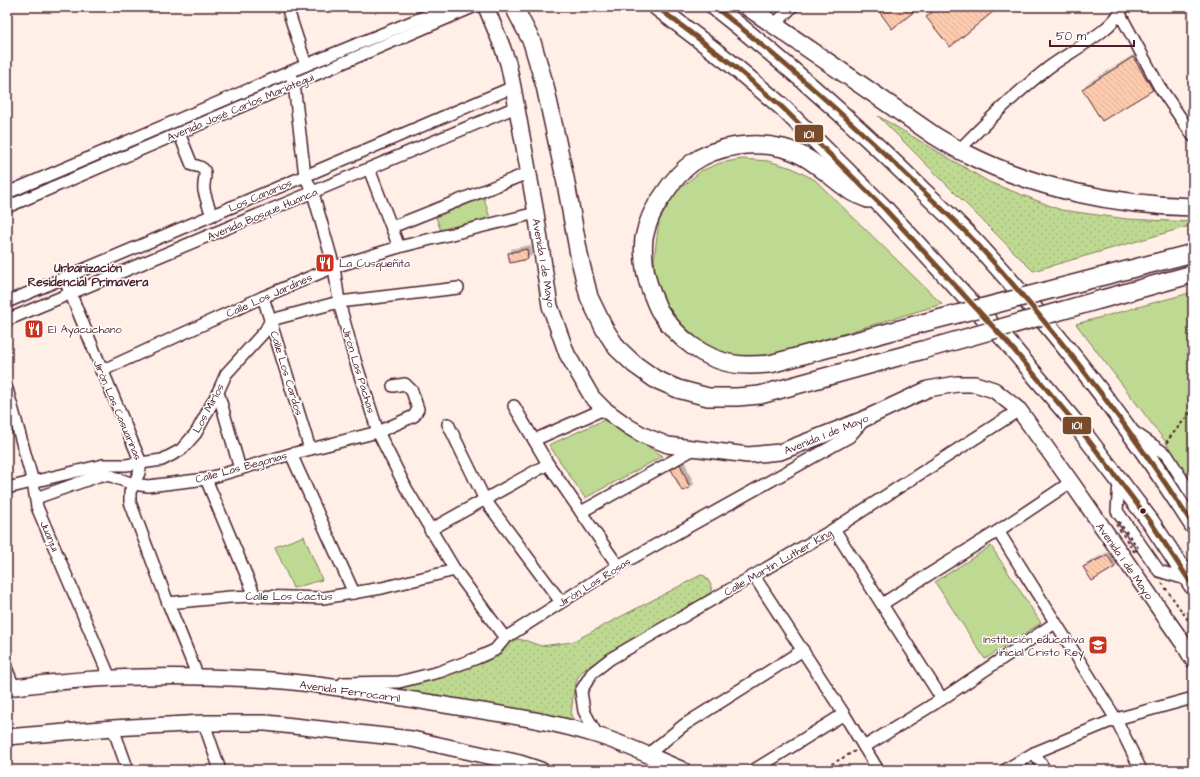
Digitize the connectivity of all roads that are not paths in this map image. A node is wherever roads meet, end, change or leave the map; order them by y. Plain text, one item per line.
1 (287, 7) edge
2 (448, 7) edge
3 (473, 7) edge
4 (486, 7) edge
5 (514, 7) edge
6 (657, 7) edge
7 (715, 7) edge
8 (748, 7) edge
9 (792, 7) edge
10 (1121, 11) edge
11 (774, 25) junction
12 (306, 65) junction
13 (290, 72) junction
14 (294, 84) junction
15 (513, 87) junction
16 (516, 107) junction
17 (179, 133) junction
18 (1193, 136) edge
19 (959, 150) junction
20 (369, 169) junction
21 (528, 173) junction
22 (305, 176) junction
23 (313, 193) junction
24 (7, 194) edge
25 (7, 207) edge
26 (883, 207) junction
27 (1193, 207) edge
28 (536, 213) junction
29 (212, 215) junction
30 (193, 224) junction
31 (392, 227) junction
32 (199, 240) junction
33 (399, 248) junction
34 (1193, 253) edge
35 (334, 267) junction
36 (1193, 274) edge
37 (64, 278) junction
38 (458, 288) dead end
39 (70, 294) junction
40 (263, 297) junction
41 (7, 302) edge
42 (339, 302) junction
43 (7, 320) edge
44 (270, 320) junction
45 (101, 371) junction
46 (393, 386) dead end
47 (7, 388) edge
48 (218, 392) junction
49 (514, 406) dead end
50 (604, 409) junction
51 (1019, 410) junction
52 (864, 419) junction
53 (448, 424) dead end
54 (1126, 426) junction
55 (378, 432) junction
56 (534, 440) junction
57 (310, 449) junction
58 (694, 449) junction
59 (291, 454) junction
60 (141, 463) junction
61 (548, 464) junction
62 (240, 469) junction
63 (206, 479) junction
64 (33, 482) junction
65 (1071, 482) junction
66 (133, 484) junction
67 (7, 488) edge
68 (1193, 497) edge
69 (36, 498) junction
70 (485, 500) junction
71 (581, 512) junction
72 (1193, 525) edge
73 (834, 529) junction
74 (430, 530) junction
75 (998, 531) junction
76 (618, 566) junction
77 (455, 570) junction
78 (754, 576) junction
79 (1191, 583) edge
80 (354, 593) junction
81 (255, 596) junction
82 (561, 602) junction
83 (168, 603) junction
84 (882, 604) junction
85 (1055, 623) junction
86 (505, 638) junction
87 (803, 650) junction
88 (1193, 660) edge
89 (7, 670) edge
90 (198, 676) junction
91 (110, 678) junction
92 (304, 684) junction
93 (10, 687) edge
94 (1193, 698) edge
95 (942, 699) junction
96 (844, 714) junction
97 (1116, 719) junction
98 (204, 723) junction
99 (112, 728) junction
100 (597, 735) junction
101 (7, 737) edge
102 (864, 747) junction
103 (1034, 754) junction
104 (647, 755) junction
105 (519, 767) edge
106 (128, 770) edge
107 (220, 770) edge
108 (541, 770) edge
109 (683, 770) edge
110 (754, 770) edge
111 (878, 770) edge
112 (1005, 770) edge
113 (1045, 770) edge
114 (1142, 770) edge

1 - 12 street
2 - 12 street, Avenida José Carlos Mariátegui
3 - 14 street, Avenida José Carlos Mariátegui
4 - 15 main road, Avenida 1 de Mayo
5 - 36 highway, bridge
6 - 26 highway
7 - 54 highway
8 - 11 highway
9 - 11 street
10 - 18 street
10 - 19 street
11 - 19 highway
12 - 13 street, Avenida José Carlos Mariátegui
13 - 14 street, Jirón Las Pachas
13 - 24 street, Avenida José Carlos Mariátegui
14 - 17 street, Avenida José Carlos Mariátegui
14 - 22 street, Jirón Las Pachas
15 - 16 main road, Avenida 1 de Mayo
15 - 22 street, Los Canarios
16 - 20 street, Avenida Bosque Huanca
16 - 21 main road, Avenida 1 de Mayo
17 - 25 street, Avenida José Carlos Mariátegui
17 - 29 street
19 - 27 highway
20 - 23 street, Avenida Bosque Huanca
20 - 31 street
21 - 28 main road, Avenida 1 de Mayo
21 - 31 street
22 - 23 street, Jirón Las Pachas
22 - 29 street, Los Canarios
23 - 32 street, Avenida Bosque Huanca
23 - 35 street, Jirón Las Pachas
26 - 34 highway, bridge
26 - 79 highway
28 - 33 street, Calle Los Jardines
28 - 50 main road, Avenida 1 de Mayo
29 - 30 street, Los Canarios
30 - 32 street
30 - 37 street, Los Canarios
31 - 33 street
32 - 39 street, Avenida Bosque Huanca
33 - 35 street, Calle Los Jardines
35 - 40 street, Calle Los Jardines
35 - 42 street, Jirón Las Pachas
37 - 39 street, Jirón Las Casuarinas
37 - 41 street, Los Canarios
38 - 42 street
39 - 43 street, Avenida Bosque Huanca
39 - 45 street, Jirón Las Casuarinas
40 - 44 street, Calle Los Cardos
40 - 45 street, Calle Los Jardines
42 - 44 street
42 - 55 street, Jirón Las Pachas
44 - 48 street, Los Mirlos
44 - 57 street, Calle Los Cardos
45 - 60 street, Jirón Las Casuarinas
46 - 55 street, Calle Las Begonias
47 - 64 street, Juanjui
48 - 60 street, Los Mirlos
48 - 62 street
49 - 56 street
50 - 56 street
50 - 58 main road, Avenida 1 de Mayo
51 - 52 main road, Avenida 1 de Mayo
51 - 65 main road, Avenida 1 de Mayo
51 - 73 street, Calle Martin Luther King
52 - 58 main road, Avenida 1 de Mayo
52 - 76 street, Jirón Las Rosas
53 - 70 street
54 - 68 street
54 - 72 highway
55 - 57 street, Calle Las Begonias
55 - 74 street, Jirón Las Pachas
56 - 61 street
57 - 59 street, Calle Las Begonias
58 - 71 street
59 - 62 street, Calle Las Begonias
59 - 80 street
60 - 64 street, Los Mirlos
60 - 66 street, Jirón Las Casuarinas
61 - 70 street
61 - 71 street
62 - 63 street, Calle Las Begonias
63 - 66 street, Calle Las Begonias
63 - 81 street
64 - 67 street, Los Mirlos
64 - 69 street, Juanjui
65 - 75 street
65 - 88 main road, Avenida 1 de Mayo
66 - 69 street, Calle Las Begonias
66 - 83 street, Jirón Las Casuarinas
69 - 91 street, Juanjui
70 - 74 street
70 - 82 street
71 - 76 street
73 - 78 street, Calle Martin Luther King
73 - 84 street
74 - 77 street, Jirón Las Pachas
75 - 84 street
75 - 85 street
76 - 82 street, Jirón Las Rosas
77 - 80 street, Calle Los Cactus
77 - 86 street, Jirón Las Pachas
78 - 87 street
78 - 100 street, Calle Martin Luther King
80 - 81 street, Calle Los Cactus
81 - 83 street, Calle Los Cactus
82 - 86 street, Jirón Las Rosas
83 - 90 street, Jirón Las Casuarinas
84 - 95 street
85 - 95 street
85 - 97 street
86 - 92 street, Jirón Las Rosas
87 - 96 street
87 - 104 street
89 - 93 street
90 - 91 main road, Avenida Ferrocarril
90 - 92 main road, Avenida Ferrocarril
91 - 93 main road, Avenida Ferrocarril
92 - 100 main road, Avenida Ferrocarril
94 - 97 street
95 - 102 street
96 - 102 street
96 - 110 street
97 - 103 street
97 - 114 street
98 - 99 main road
98 - 105 main road
98 - 107 street
99 - 101 main road
99 - 106 street
100 - 104 main road, Avenida Ferrocarril
102 - 111 street
103 - 112 street
103 - 113 street
104 - 109 main road, Avenida Ferrocarril
105 - 108 main road

